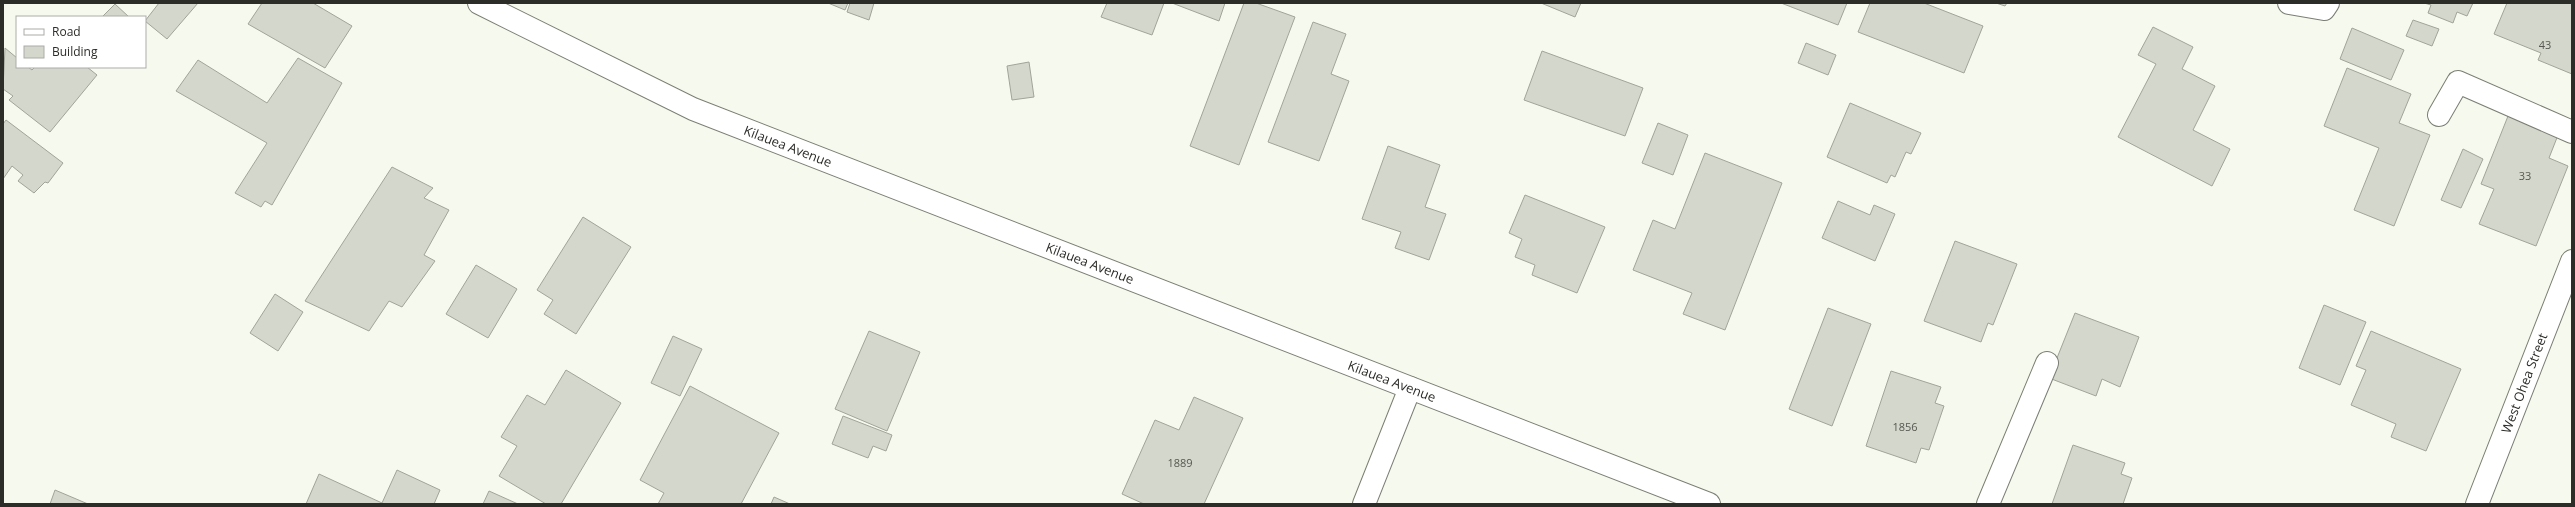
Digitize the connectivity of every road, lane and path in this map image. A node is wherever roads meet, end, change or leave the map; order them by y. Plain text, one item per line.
1 (479, 3) edge
2 (2289, 3) edge
3 (2328, 3) edge
4 (2439, 115) dead end
5 (2572, 132) edge
6 (2572, 261) edge
7 (2047, 363) dead end
8 (1410, 388) junction
9 (1695, 502) edge
10 (1364, 504) edge
11 (1988, 504) edge
12 (2477, 504) edge

1 - 8 street, Kilauea Avenue
2 - 3 street
4 - 5 street
6 - 12 street, West Ohea Street
7 - 11 street
8 - 9 street, Kilauea Avenue
8 - 10 street

